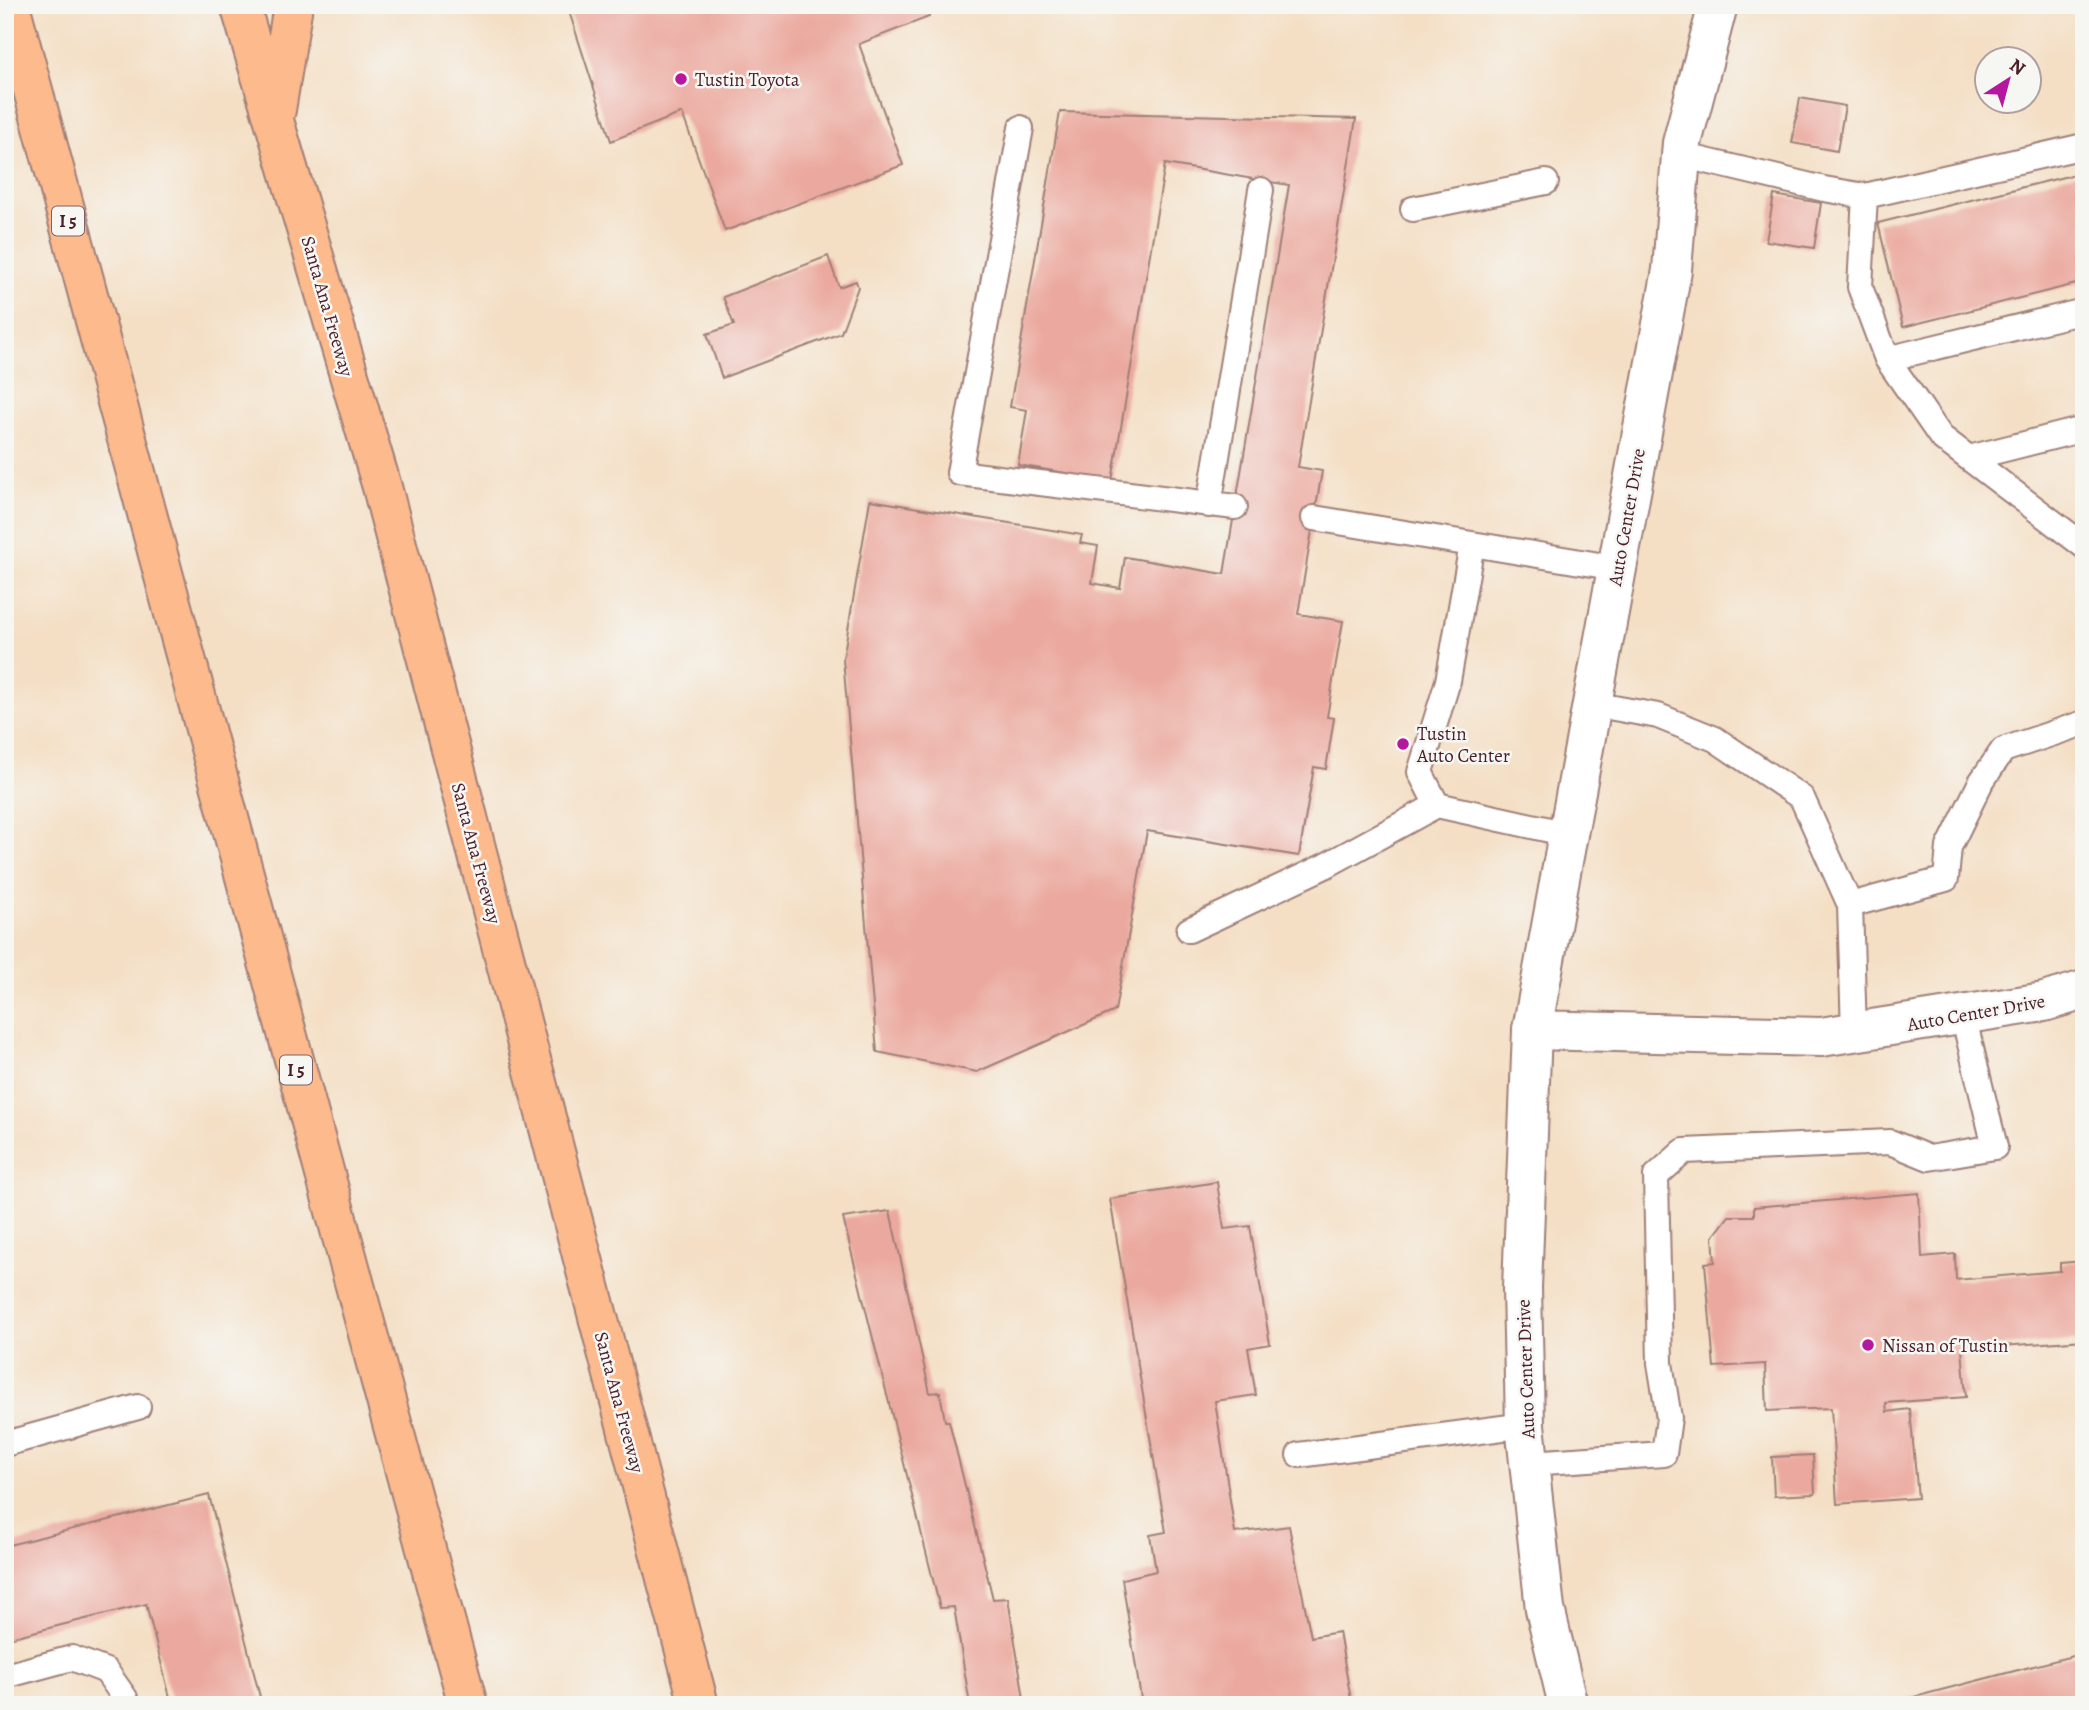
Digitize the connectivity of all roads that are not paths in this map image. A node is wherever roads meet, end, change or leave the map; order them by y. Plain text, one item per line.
1 (10, 5) edge
2 (240, 5) edge
3 (293, 5) edge
4 (1718, 5) edge
5 (274, 122) junction
6 (1021, 128) dead end
7 (2084, 146) edge
8 (1681, 155) junction
9 (1546, 182) dead end
10 (1261, 191) dead end
11 (1865, 196) junction
12 (1413, 209) dead end
13 (2084, 311) edge
14 (1887, 359) junction
15 (2084, 429) edge
16 (1969, 458) junction
17 (1209, 505) junction
18 (1236, 508) dead end
19 (1314, 518) dead end
20 (1472, 544) junction
21 (2084, 546) edge
22 (1617, 568) junction
23 (1592, 704) junction
24 (2084, 723) edge
25 (1437, 805) junction
26 (1568, 834) junction
27 (1850, 905) junction
28 (1189, 930) dead end
29 (2084, 990) edge
30 (1963, 1015) junction
31 (1532, 1030) junction
32 (1854, 1032) junction
33 (138, 1407) dead end
34 (1525, 1425) junction
35 (5, 1444) edge
36 (1299, 1455) dead end
37 (1529, 1463) junction
38 (5, 1676) edge
39 (127, 1705) edge
40 (468, 1705) edge
41 (699, 1705) edge
42 (1567, 1705) edge

1 - 40 highway, I 5
2 - 5 highway, Santa Ana Freeway
3 - 5 highway
4 - 8 street, Auto Center Drive
5 - 41 highway, Santa Ana Freeway
6 - 17 lane
7 - 11 lane
8 - 11 lane
8 - 22 street, Auto Center Drive
9 - 12 lane
10 - 17 lane
11 - 14 lane
13 - 14 lane
14 - 16 lane
15 - 16 lane
16 - 21 lane
17 - 18 lane
19 - 20 lane
20 - 22 lane
20 - 25 lane
22 - 23 street, Auto Center Drive
23 - 26 street, Auto Center Drive
23 - 27 lane
24 - 27 lane
25 - 26 lane
25 - 28 lane
26 - 31 street, Auto Center Drive
27 - 32 lane
29 - 30 street, Auto Center Drive
30 - 32 street, Auto Center Drive
30 - 37 lane
31 - 32 street, Auto Center Drive
31 - 34 street, Auto Center Drive
33 - 35 lane
34 - 36 lane
34 - 37 street, Auto Center Drive
37 - 42 street, Auto Center Drive
38 - 39 lane

